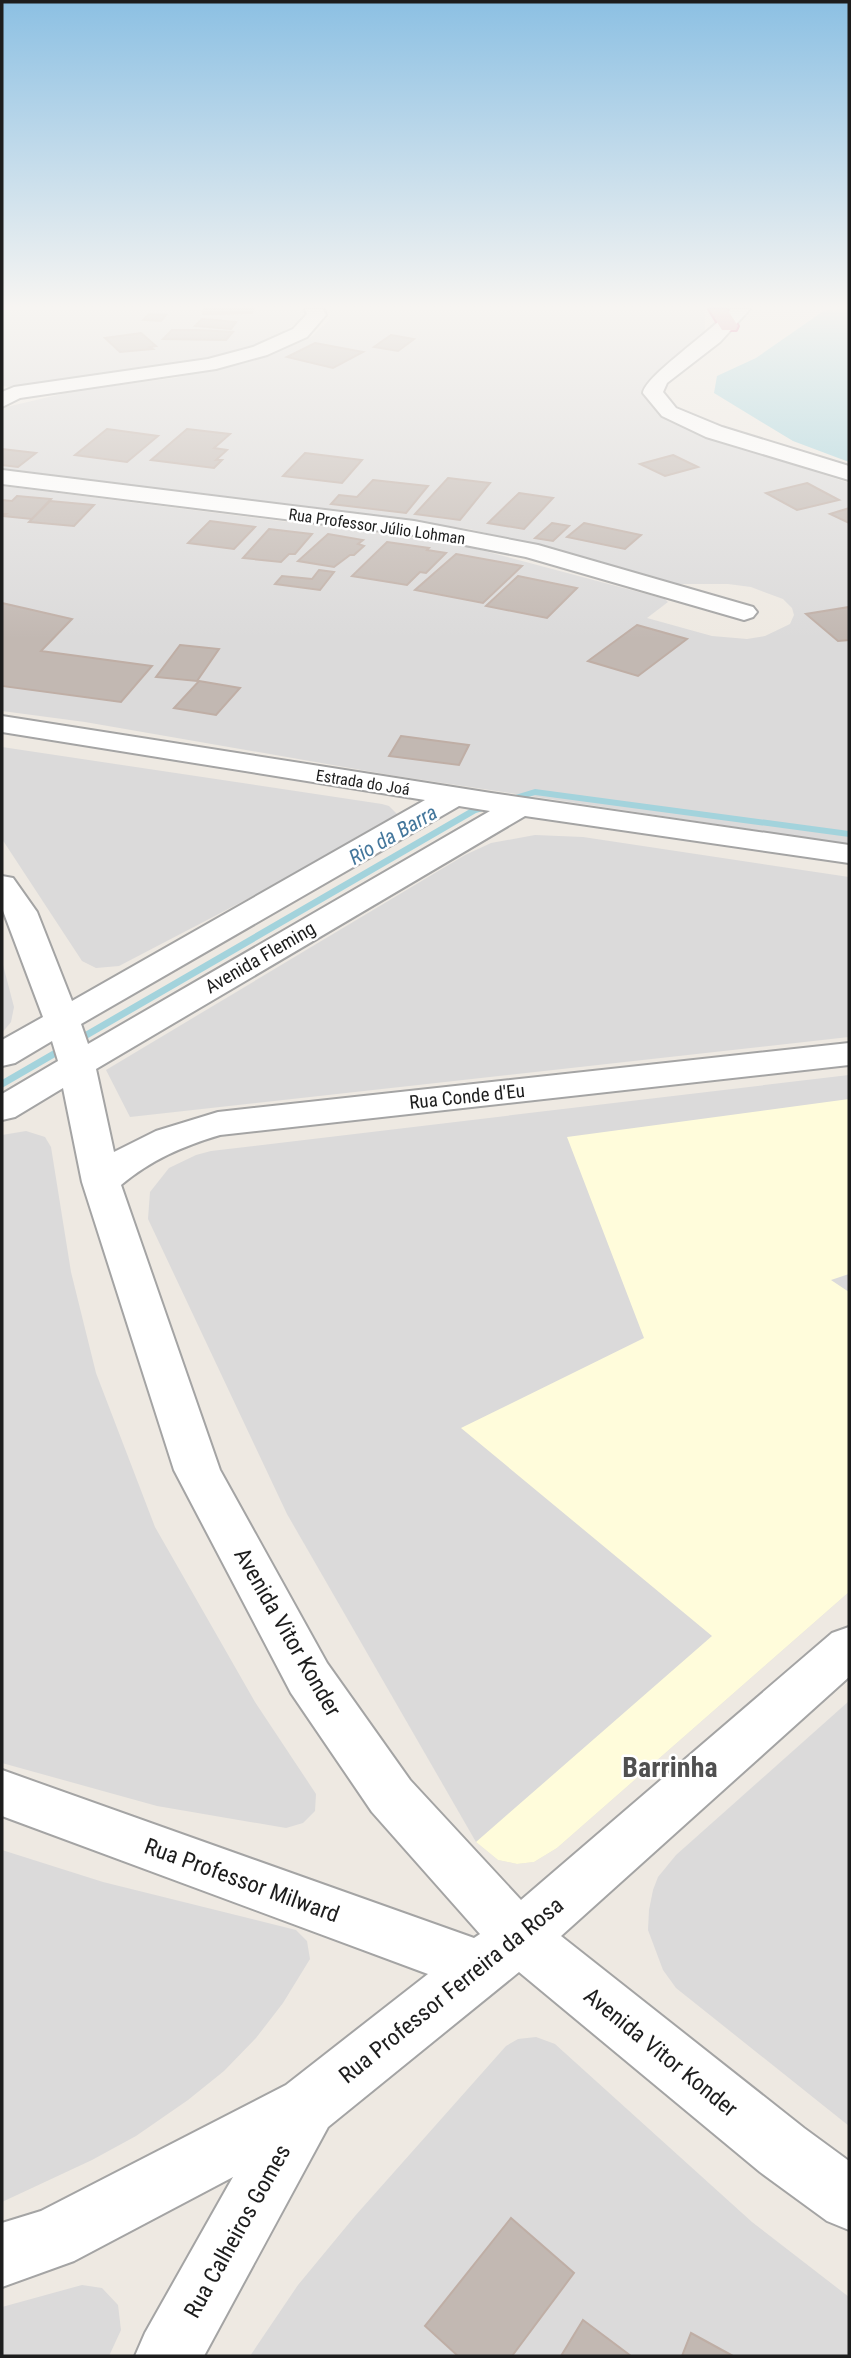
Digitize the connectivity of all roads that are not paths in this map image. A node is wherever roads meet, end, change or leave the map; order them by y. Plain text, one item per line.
1 (685, 419) edge
2 (849, 473) edge
3 (2, 477) edge
4 (744, 612) dead end
5 (2, 724) edge
6 (458, 796) junction
7 (514, 805) junction
8 (849, 854) edge
9 (2, 884) edge
10 (11, 910) edge
11 (70, 1042) junction
12 (849, 1054) edge
13 (2, 1055) edge
14 (2, 1109) edge
15 (101, 1182) junction
16 (849, 1647) edge
17 (2, 1793) edge
18 (500, 1952) junction
19 (307, 2106) junction
20 (849, 2199) edge
21 (2, 2255) edge
22 (168, 2356) edge

1 - 2 street
3 - 4 street, Rua Professor Júlio Lohman
5 - 6 street, Estrada do Joá
6 - 7 street, Estrada do Joá
6 - 11 street, Avenida Fleming
7 - 8 street, Estrada do Joá
7 - 11 street, Avenida Fleming
9 - 10 street, Avenida Vitor Konder
10 - 11 street, Avenida Vitor Konder
11 - 13 street, Avenida Fleming
11 - 14 street, Avenida Fleming
11 - 15 street, Avenida Vitor Konder
12 - 15 street, Rua Conde d'Eu
15 - 18 street, Avenida Vitor Konder
16 - 18 street, Rua Professor Ferreira da Rosa
17 - 18 street, Rua Professor Milward
18 - 19 street, Rua Professor Ferreira da Rosa
18 - 20 street, Avenida Vitor Konder
19 - 21 street, Rua Professor Ferreira da Rosa
19 - 22 street, Rua Calheiros Gomes

